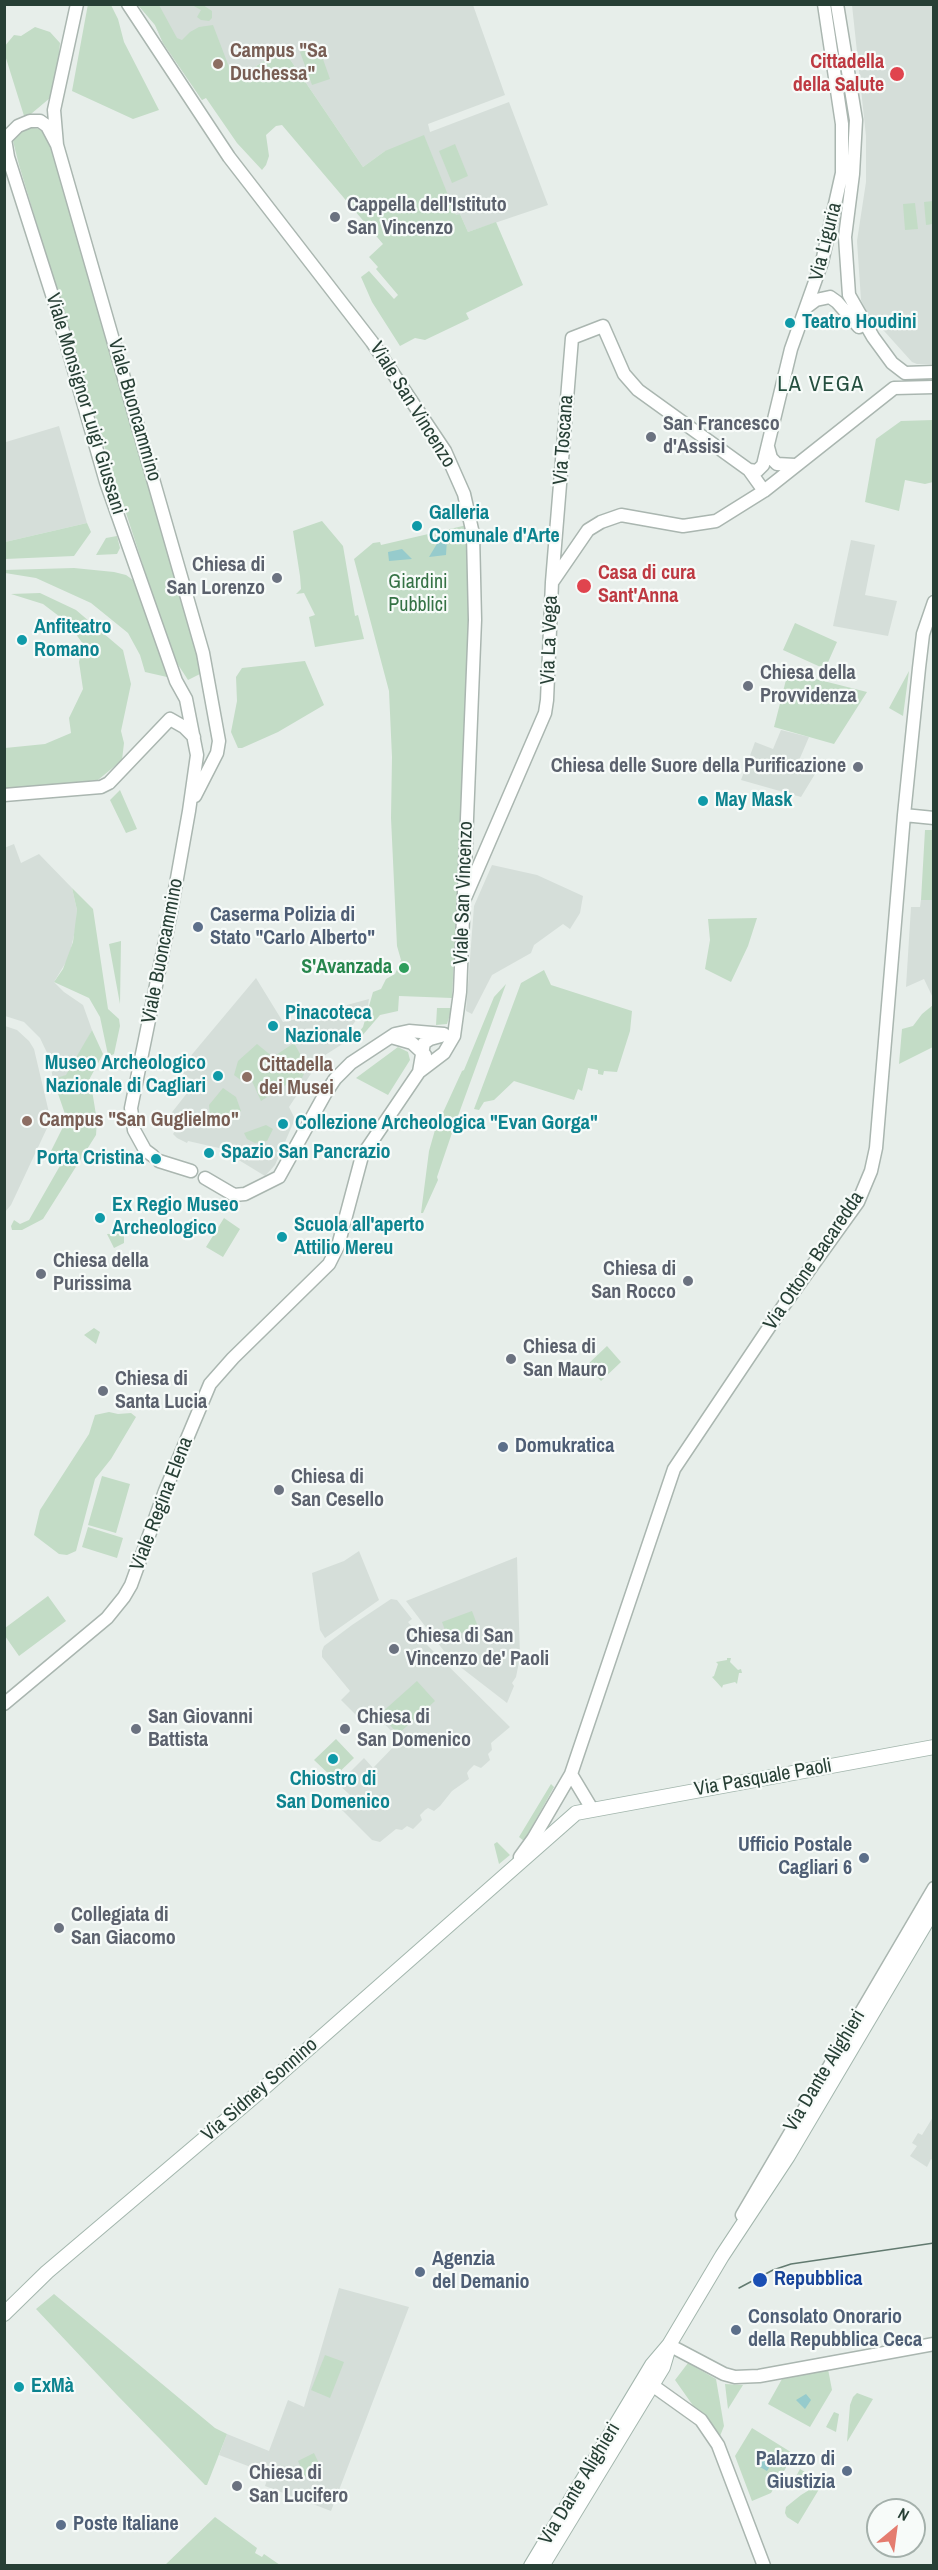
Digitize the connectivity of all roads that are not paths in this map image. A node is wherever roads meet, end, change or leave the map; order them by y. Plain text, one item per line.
1 (77, 4) edge
2 (128, 4) edge
3 (825, 4) edge
4 (837, 4) edge
5 (57, 94) junction
6 (34, 121) junction
7 (57, 145) junction
8 (805, 309) junction
9 (873, 337) junction
10 (892, 363) junction
11 (933, 372) edge
12 (933, 387) edge
13 (894, 388) junction
14 (768, 447) junction
15 (795, 465) junction
16 (753, 470) junction
17 (764, 491) junction
18 (557, 542) junction
19 (576, 547) junction
20 (552, 582) junction
21 (933, 602) edge
22 (209, 694) junction
23 (186, 699) junction
24 (194, 737) junction
25 (197, 754) junction
26 (208, 767) junction
27 (4, 795) edge
28 (189, 811) junction
29 (907, 815) junction
30 (933, 818) edge
31 (465, 855) junction
32 (481, 863) junction
33 (462, 903) junction
34 (456, 1024) junction
35 (436, 1035) junction
36 (390, 1037) junction
37 (445, 1050) junction
38 (424, 1062) junction
39 (191, 1171) dead end
40 (206, 1178) dead end
41 (4, 1704) edge
42 (933, 1747) edge
43 (571, 1774) junction
44 (592, 1809) junction
45 (514, 1865) junction
46 (933, 1888) edge
47 (933, 1909) edge
48 (722, 2256) junction
49 (4, 2314) edge
50 (933, 2344) edge
51 (669, 2345) junction
52 (652, 2385) junction
53 (763, 2561) edge
54 (531, 2565) edge
55 (542, 2565) edge

1 - 5 street, Viale Buoncammino
2 - 31 street, Viale San Vincenzo
3 - 8 street, Via Liguria
4 - 9 street, Via Liguria
5 - 6 street, Viale Monsignor Luigi Giussani
5 - 7 street, Viale Buoncammino
6 - 7 street
6 - 23 street, Viale Monsignor Luigi Giussani
7 - 22 street, Viale Buoncammino
8 - 9 street
8 - 14 street, Via Liguria
9 - 10 street
10 - 11 street
10 - 13 street
12 - 13 street
13 - 15 street, Via La Vega
14 - 15 street
14 - 16 street, Via Liguria
15 - 17 street, Via La Vega
16 - 17 street
16 - 18 street, Via Toscana
17 - 19 street, Via La Vega
18 - 19 street
18 - 20 street, Via Toscana
19 - 20 street, Via La Vega
20 - 32 street, Via La Vega
21 - 29 street, Via Ottone Bacaredda
22 - 23 street
22 - 26 street, Viale Buoncammino
23 - 24 street, Viale Buoncammino
24 - 25 street, Viale Buoncammino
24 - 27 street
25 - 26 street
25 - 28 street, Viale Buoncammino
26 - 28 street, Viale Buoncammino
28 - 39 street, Viale Buoncammino
29 - 30 street
29 - 43 street, Via Ottone Bacaredda
31 - 32 street
31 - 33 street, Viale San Vincenzo
32 - 33 street, Via La Vega
33 - 34 street, Viale San Vincenzo
34 - 35 street
34 - 37 street, Viale San Vincenzo
35 - 36 street
35 - 37 street
35 - 38 street
36 - 38 street
36 - 40 street
37 - 38 street
38 - 41 street, Viale Regina Elena
42 - 44 main road, Via Pasquale Paoli
43 - 44 street
43 - 45 street, Via Ottone Bacaredda
44 - 45 main road, Via Pasquale Paoli
45 - 49 main road, Via Sidney Sonnino
46 - 48 street, Via Dante Alighieri
47 - 48 main road, Via Dante Alighieri
48 - 51 main road, Via Dante Alighieri
50 - 51 street
51 - 52 main road, Via Dante Alighieri
51 - 54 main road, Via Dante Alighieri
52 - 53 street
52 - 55 main road, Via Dante Alighieri

